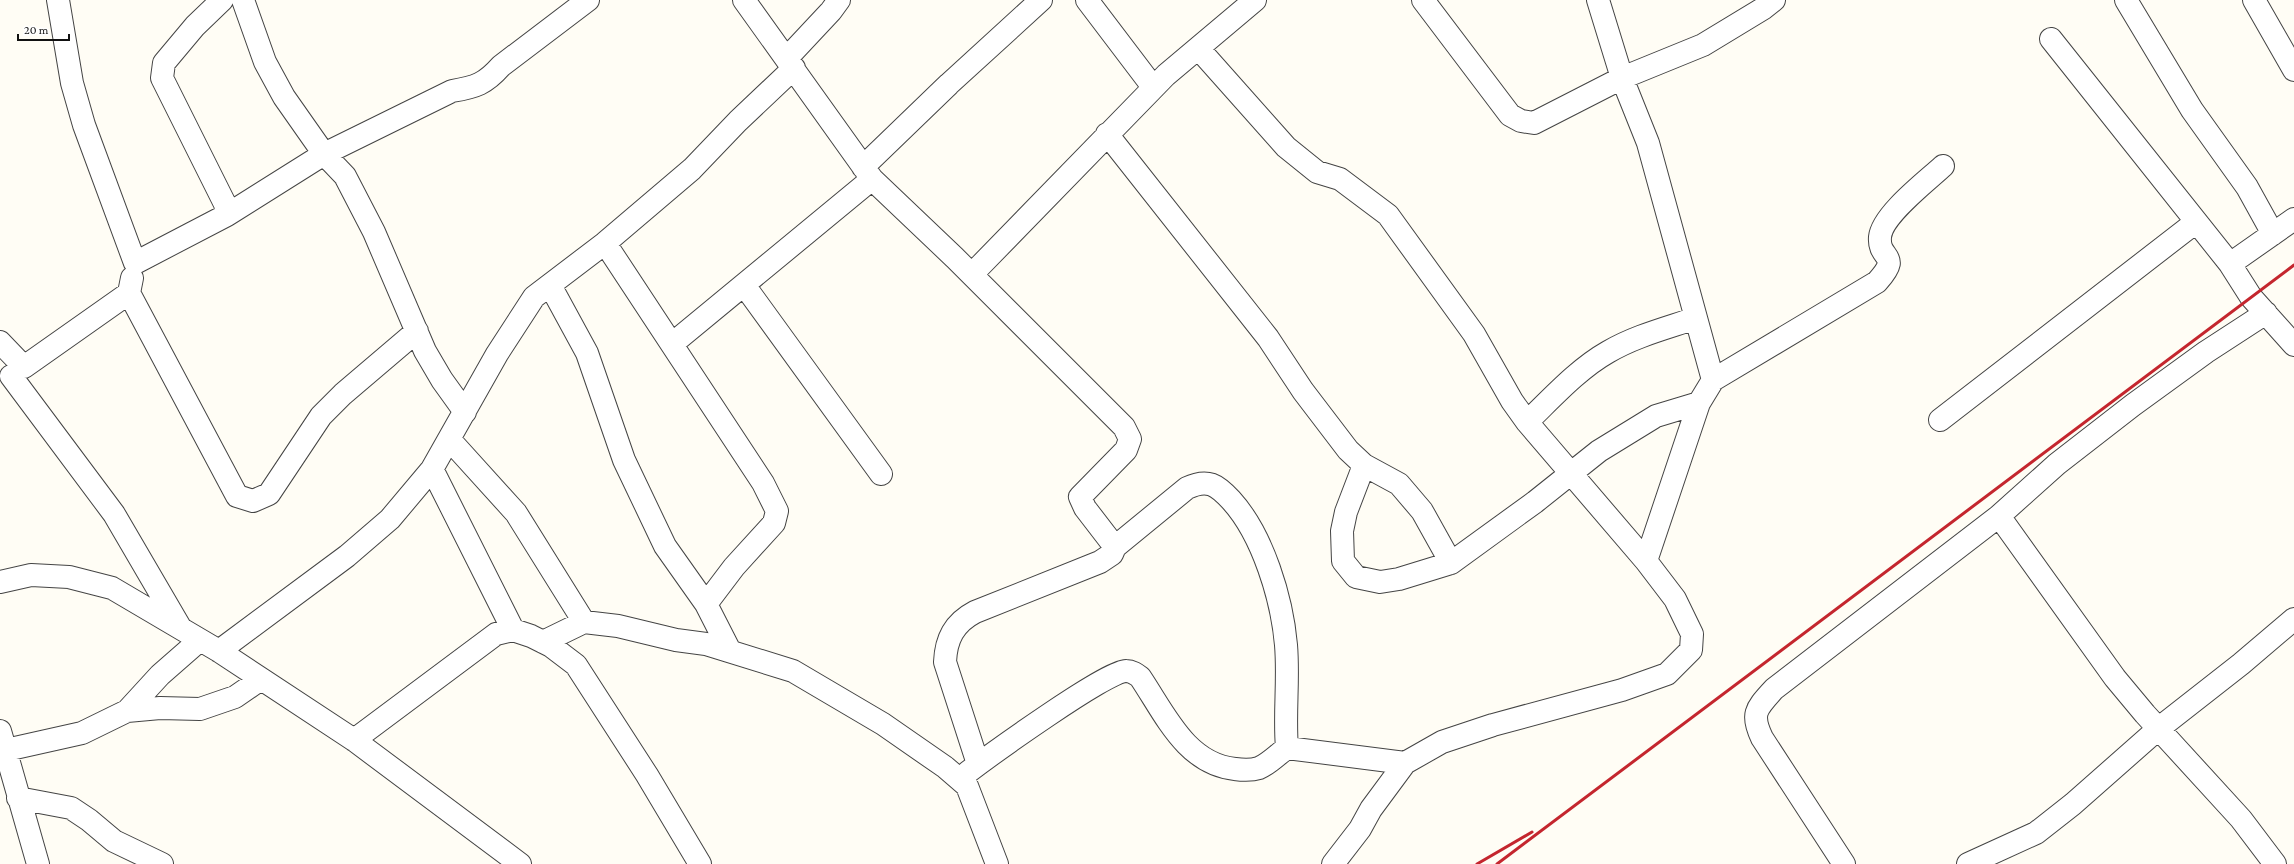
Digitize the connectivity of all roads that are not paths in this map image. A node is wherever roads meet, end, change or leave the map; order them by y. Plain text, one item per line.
1 (58, 0) edge
2 (222, 0) edge
3 (243, 0) edge
4 (588, 0) edge
5 (744, 0) edge
6 (839, 0) edge
7 (1041, 0) edge
8 (1087, 0) edge
9 (1255, 0) edge
10 (1423, 0) edge
11 (1598, 0) edge
12 (1774, 0) edge
13 (2126, 0) edge
14 (2254, 0) edge
15 (2051, 40) dead end
16 (1198, 48) junction
17 (790, 63) junction
18 (2294, 70) edge
19 (1622, 78) junction
20 (1153, 87) junction
21 (1107, 134) junction
22 (324, 154) junction
23 (1942, 166) dead end
24 (868, 173) junction
25 (227, 215) junction
26 (2294, 220) edge
27 (2196, 222) junction
28 (2273, 234) junction
29 (605, 243) junction
30 (135, 263) junction
31 (2230, 264) junction
32 (970, 273) junction
33 (550, 285) junction
34 (744, 285) junction
35 (129, 293) junction
36 (2266, 313) junction
37 (1696, 318) junction
38 (417, 331) junction
39 (2291, 338) edge
40 (0, 342) edge
41 (672, 344) junction
42 (12, 375) edge
43 (1713, 380) junction
44 (1699, 403) junction
45 (465, 412) junction
46 (1940, 420) dead end
47 (1527, 422) junction
48 (449, 439) junction
49 (1364, 465) junction
50 (432, 469) junction
51 (881, 474) dead end
52 (1571, 474) junction
53 (1999, 516) junction
54 (1115, 547) junction
55 (1646, 561) junction
56 (1450, 563) junction
57 (0, 582) edge
58 (706, 604) junction
59 (2294, 619) edge
60 (584, 622) junction
61 (181, 628) junction
62 (513, 630) junction
63 (200, 640) junction
64 (543, 642) junction
65 (218, 651) junction
66 (730, 652) junction
67 (261, 679) junction
68 (127, 710) junction
69 (2158, 729) junction
70 (354, 740) junction
71 (3, 741) edge
72 (1287, 748) junction
73 (1405, 762) junction
74 (978, 764) junction
75 (959, 779) junction
76 (18, 798) junction
77 (38, 864) edge
78 (162, 864) edge
79 (520, 864) edge
80 (700, 864) edge
81 (997, 864) edge
82 (1333, 864) edge
83 (1844, 864) edge
84 (1968, 864) edge
85 (2275, 864) edge

1 - 30 street
2 - 25 street
3 - 22 street
4 - 22 street
5 - 17 street
6 - 17 street
7 - 24 street
8 - 20 street
9 - 16 street
10 - 19 street
11 - 19 street
12 - 19 street
13 - 28 street
14 - 18 street
15 - 27 street
16 - 20 street
16 - 47 street
17 - 24 street
17 - 29 street
19 - 37 street
20 - 21 street
21 - 32 street
21 - 49 street
22 - 25 street
22 - 38 street
23 - 43 street
24 - 32 street
24 - 34 street
25 - 30 street
26 - 28 street
27 - 31 street
27 - 46 street
28 - 31 street
29 - 33 street
29 - 41 street
30 - 35 street
31 - 36 street
32 - 54 street
33 - 45 street
33 - 58 street
34 - 41 street
34 - 51 street
35 - 38 street
35 - 42 street
36 - 39 street
36 - 53 street
37 - 43 street
37 - 47 street
38 - 45 street
40 - 42 street
41 - 58 street
42 - 61 street
43 - 44 street
44 - 52 street
44 - 55 street
45 - 48 street
47 - 52 street
48 - 50 street
48 - 60 street
49 - 56 street
49 - 56 street
50 - 62 street
50 - 65 street
52 - 55 street
52 - 56 street
53 - 69 street
53 - 83 street
54 - 72 street
54 - 74 street
55 - 73 street
57 - 61 street
58 - 66 street
59 - 69 street
60 - 64 street
60 - 66 street
61 - 63 street
62 - 64 street
62 - 70 street
63 - 65 street
63 - 68 street
64 - 80 street
65 - 67 street
66 - 75 street
67 - 68 street
67 - 70 street
68 - 71 street
69 - 84 street
69 - 85 street
70 - 79 street
71 - 76 street
72 - 73 street
72 - 74 street
73 - 82 street
74 - 75 street
75 - 81 street
76 - 77 street
76 - 78 street

